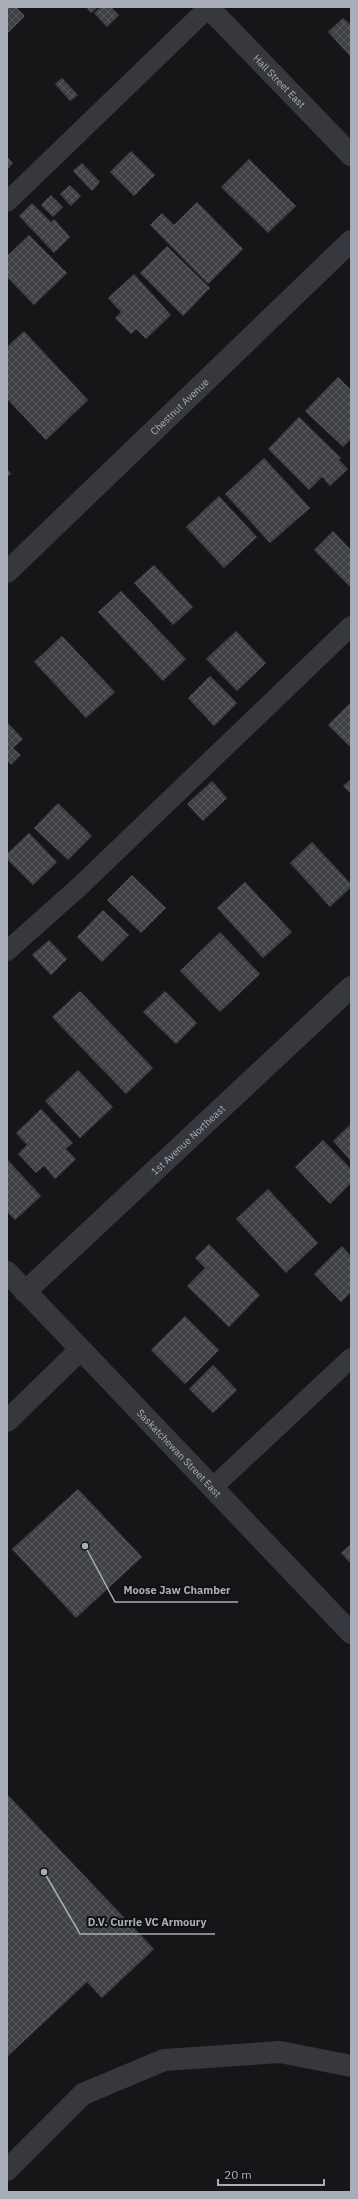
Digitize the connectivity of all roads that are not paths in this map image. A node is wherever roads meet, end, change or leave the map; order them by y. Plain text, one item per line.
1 (208, 7) edge
2 (351, 155) edge
3 (7, 202) edge
4 (351, 241) edge
5 (7, 572) edge
6 (351, 626) edge
7 (7, 952) edge
8 (351, 987) edge
9 (7, 1272) edge
10 (25, 1292) junction
11 (80, 1350) junction
12 (351, 1358) edge
13 (7, 1421) edge
14 (212, 1488) junction
15 (351, 1633) edge
16 (351, 2066) edge
17 (7, 2170) edge

1 - 2 street, Hall Street East
1 - 3 lane
4 - 5 street, Chestnut Avenue
6 - 7 lane
8 - 10 street, 1st Avenue Northeast
9 - 10 street, Saskatchewan Street East
10 - 11 street, Saskatchewan Street East
11 - 13 street
11 - 14 street, Saskatchewan Street East
12 - 14 lane
14 - 15 street, Saskatchewan Street East
16 - 17 street

